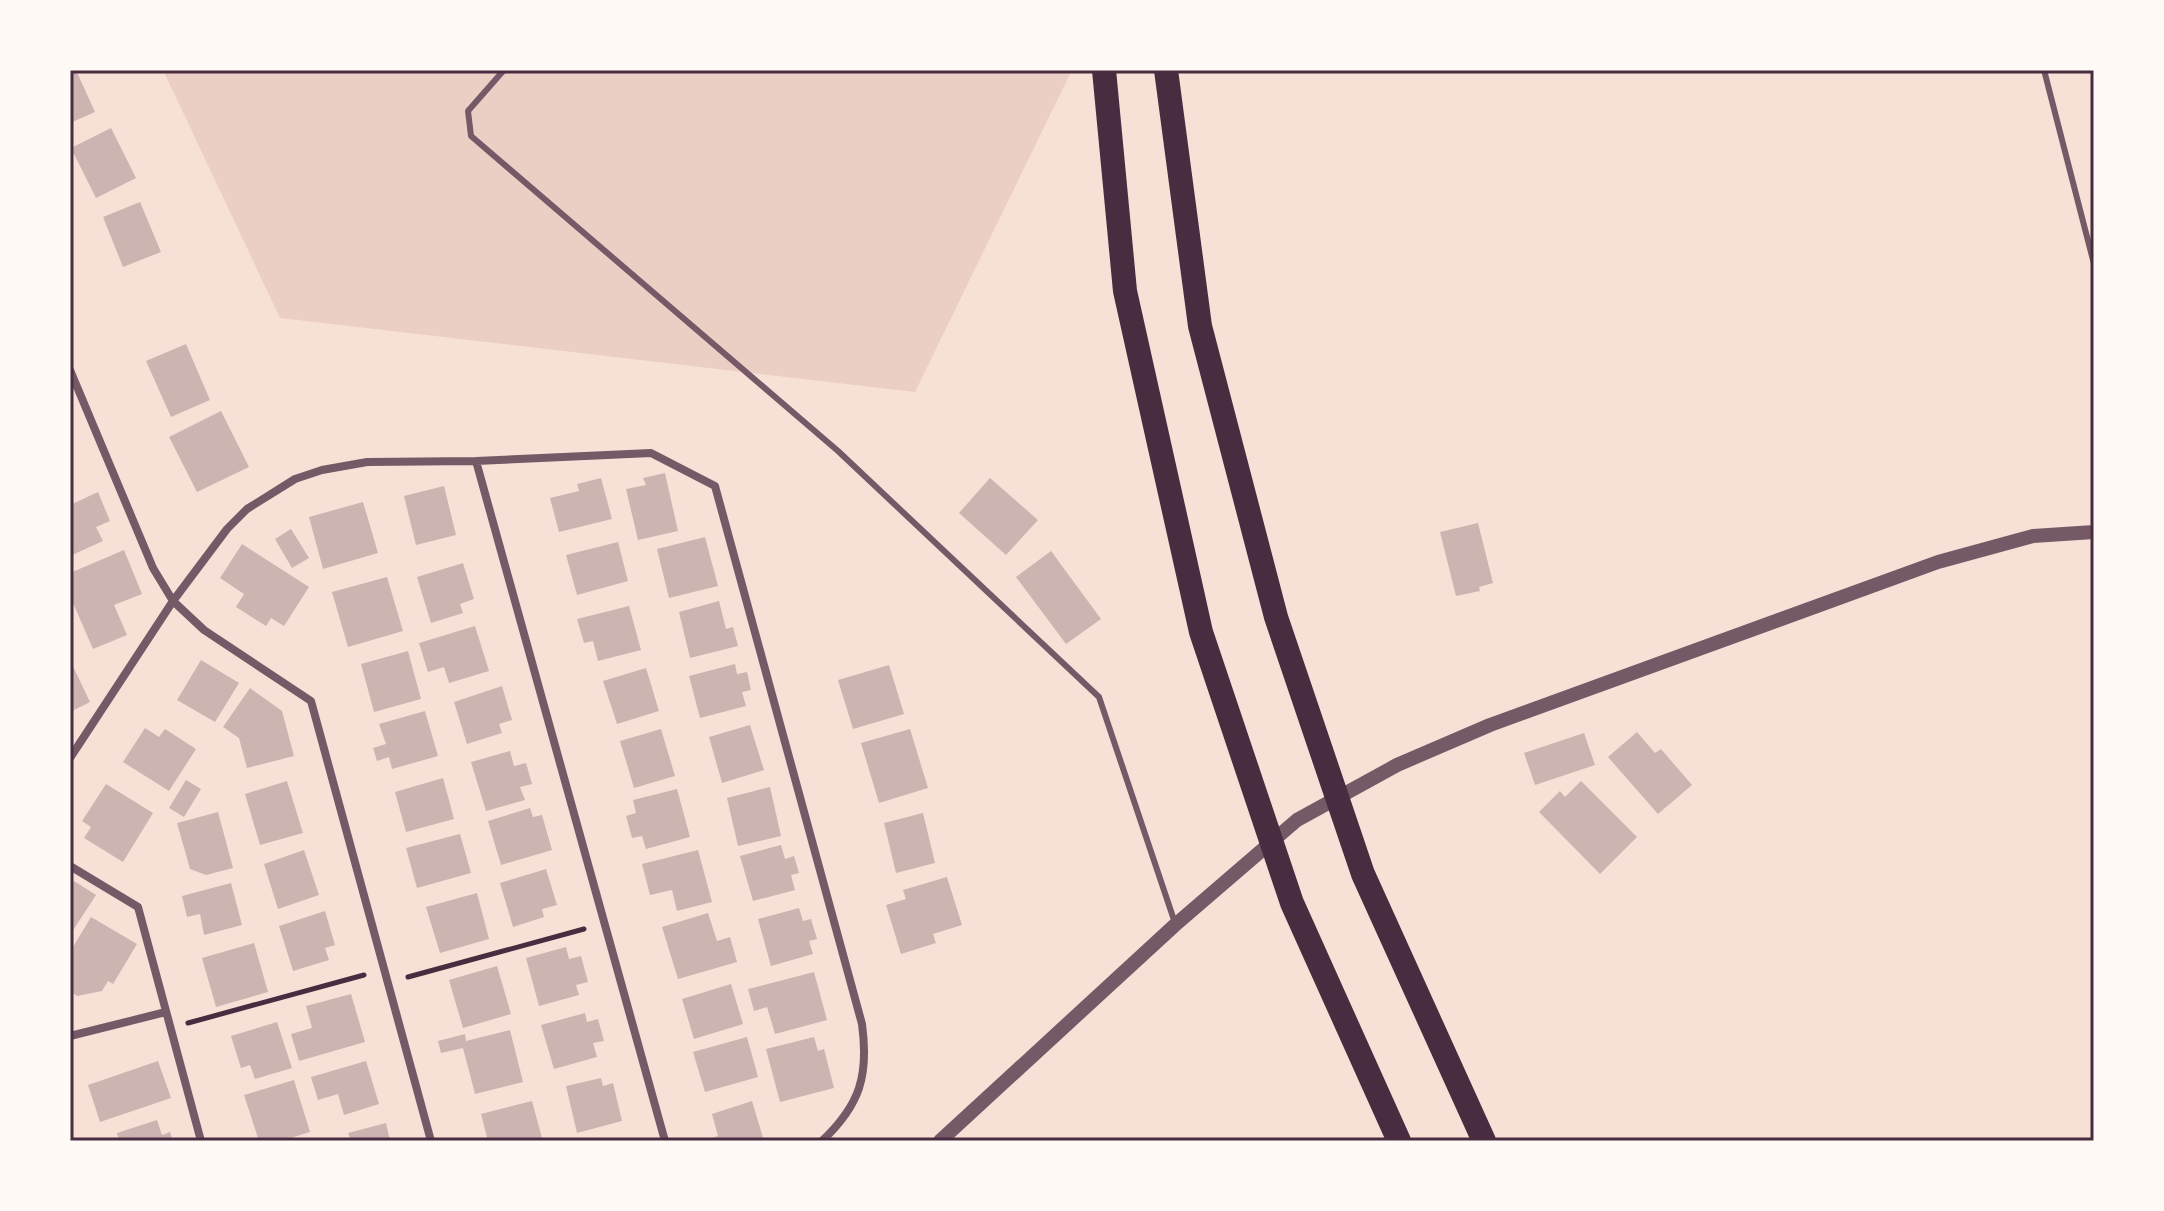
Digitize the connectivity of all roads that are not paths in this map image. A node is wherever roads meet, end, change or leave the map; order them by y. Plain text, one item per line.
1 (504, 70) edge
2 (1104, 70) edge
3 (1166, 70) edge
4 (2044, 70) edge
5 (2094, 264) edge
6 (70, 370) edge
7 (476, 461) junction
8 (2094, 532) edge
9 (173, 601) junction
10 (70, 758) edge
11 (70, 866) edge
12 (1175, 925) junction
13 (166, 1012) junction
14 (70, 1036) edge
15 (201, 1141) edge
16 (431, 1141) edge
17 (665, 1141) edge
18 (822, 1141) edge
19 (940, 1141) edge
20 (1399, 1141) edge
21 (1484, 1141) edge

1 - 12 lane
2 - 20 highway
3 - 21 highway
4 - 5 lane
6 - 9 street
7 - 9 street
7 - 17 street
7 - 18 street
8 - 12 street
9 - 10 street
9 - 16 street
11 - 13 street
12 - 19 street
13 - 14 street
13 - 15 street

